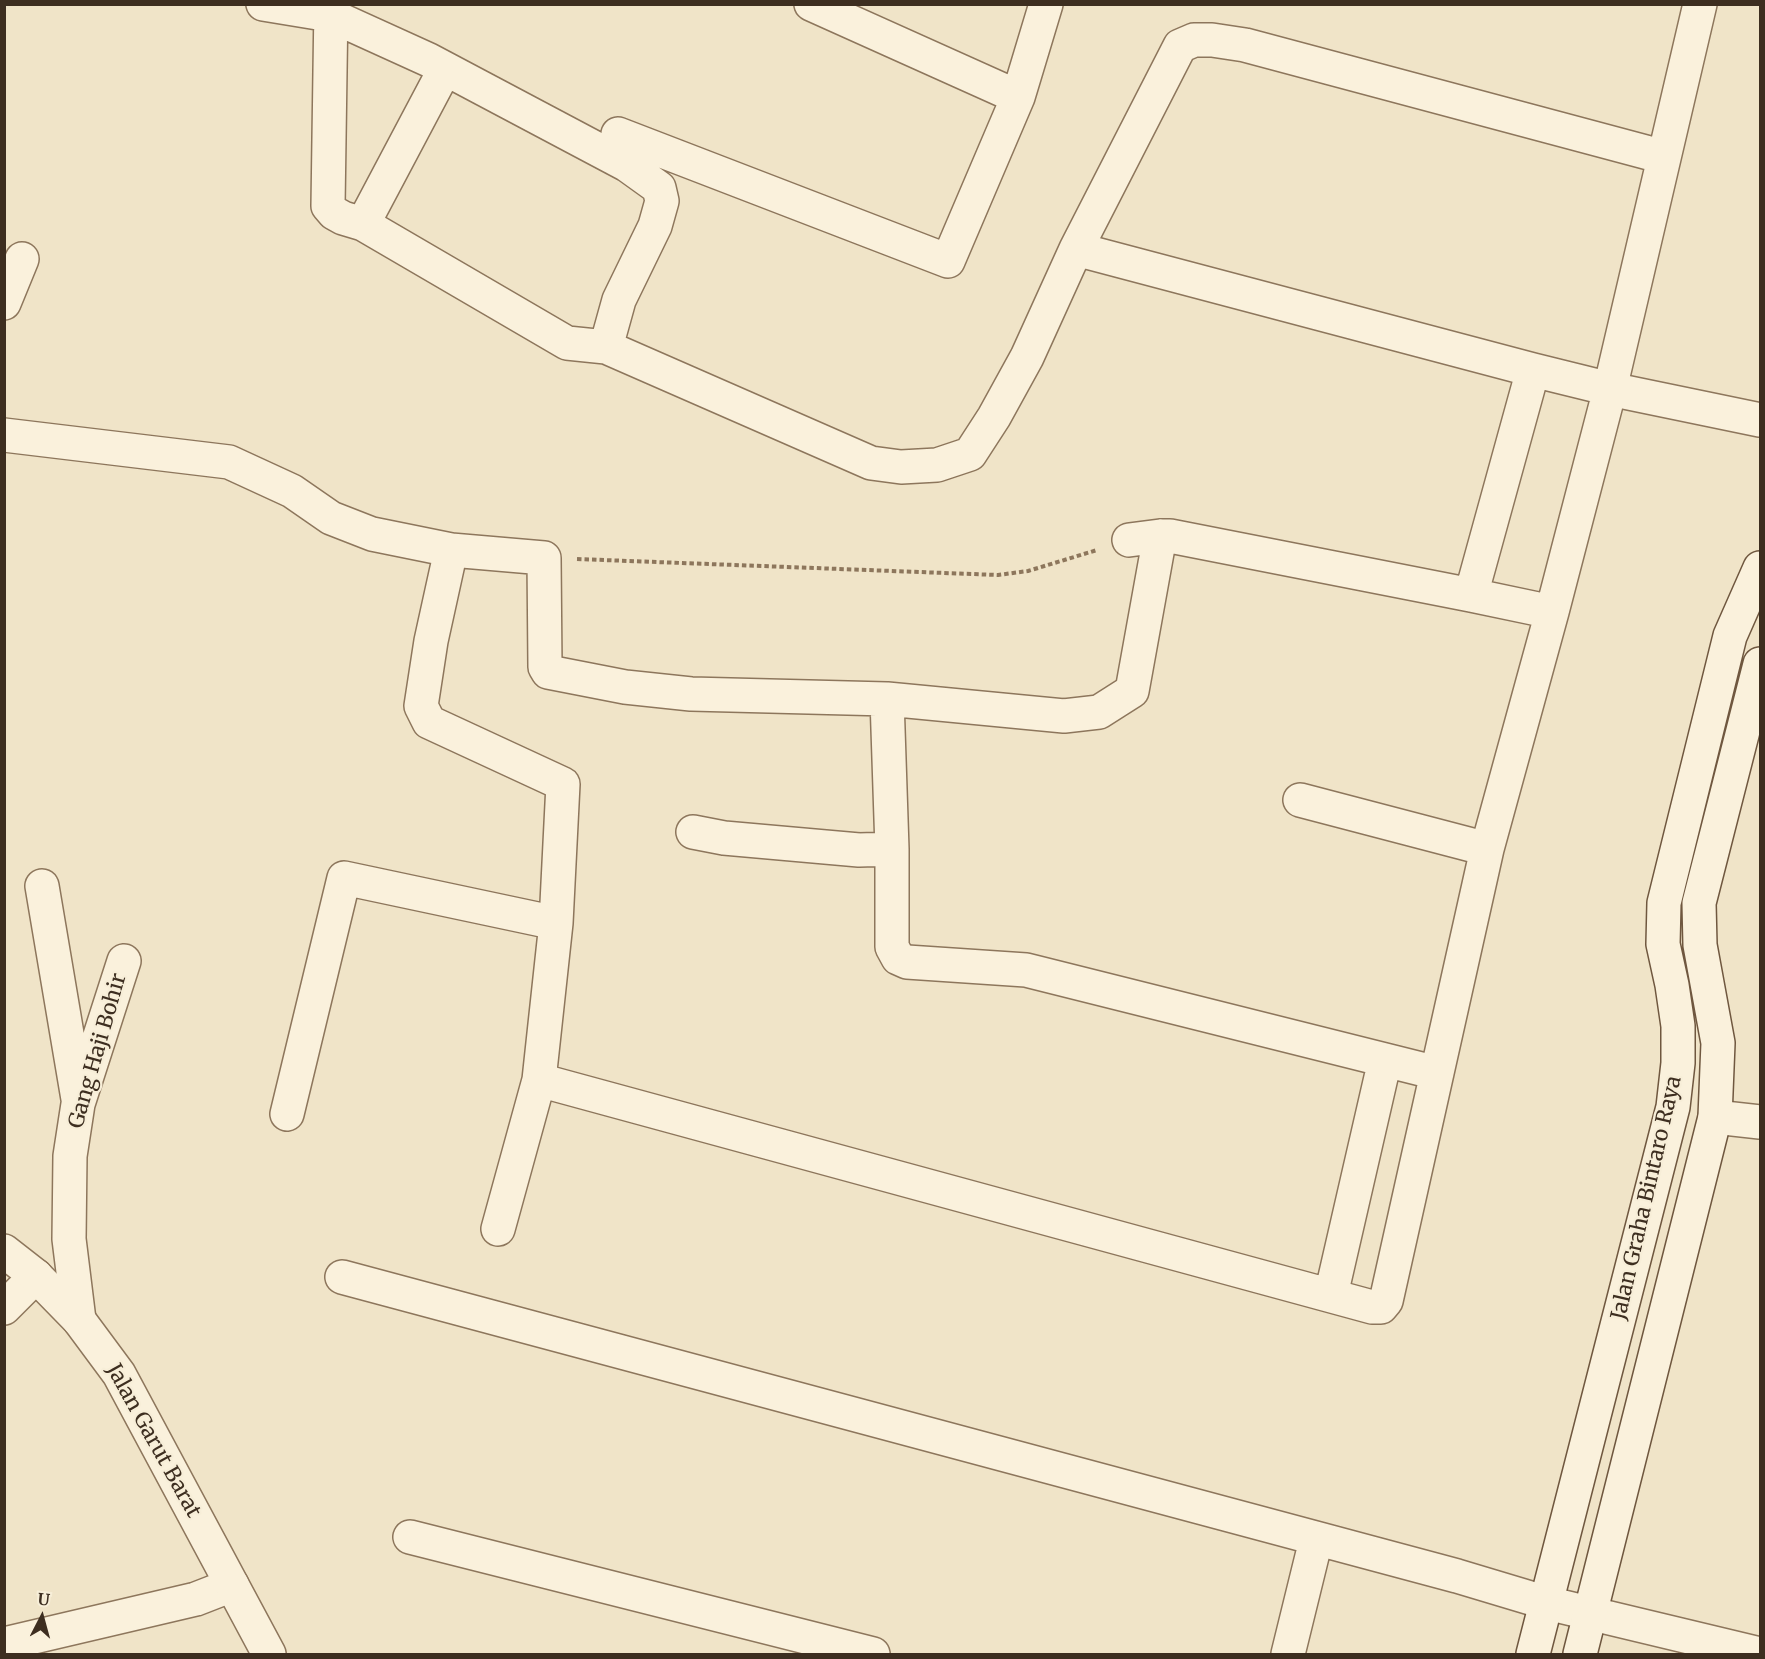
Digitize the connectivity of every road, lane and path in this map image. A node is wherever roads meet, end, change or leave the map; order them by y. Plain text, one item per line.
1 (263, 4) edge
2 (811, 4) edge
3 (1046, 4) edge
4 (1700, 4) edge
5 (330, 10) edge
6 (445, 69) junction
7 (1018, 97) junction
8 (618, 134) dead end
9 (1664, 157) junction
10 (363, 224) junction
11 (1076, 249) junction
12 (606, 348) junction
13 (1533, 370) junction
14 (1610, 389) junction
15 (1761, 420) edge
16 (4, 435) edge
17 (1144, 538) junction
18 (452, 550) junction
19 (544, 558) junction
20 (1761, 568) edge
21 (1471, 595) junction
22 (1552, 612) junction
23 (1761, 664) edge
24 (886, 699) junction
25 (1300, 800) dead end
26 (693, 832) dead end
27 (892, 849) junction
28 (1487, 849) junction
29 (42, 886) dead end
30 (556, 923) junction
31 (124, 961) dead end
32 (1385, 1060) junction
33 (1437, 1073) junction
34 (539, 1080) junction
35 (78, 1104) junction
36 (287, 1114) dead end
37 (1715, 1117) junction
38 (1761, 1122) edge
39 (498, 1229) dead end
40 (4, 1251) edge
41 (36, 1276) junction
42 (342, 1277) dead end
43 (1331, 1295) junction
44 (4, 1308) edge
45 (79, 1320) junction
46 (410, 1537) dead end
47 (1316, 1540) junction
48 (232, 1585) junction
49 (1547, 1603) junction
50 (1591, 1614) junction
51 (4, 1644) edge
52 (815, 1648) edge
53 (1761, 1653) edge
54 (269, 1654) edge
55 (873, 1654) edge
56 (1288, 1654) edge
57 (1533, 1654) edge
58 (1580, 1654) edge

1 - 5 street
2 - 7 street
3 - 7 street
4 - 9 street
5 - 6 street
5 - 10 street
6 - 10 street
6 - 12 street
7 - 8 street
9 - 11 street
9 - 14 street
10 - 12 street
11 - 12 street
11 - 13 street
13 - 14 street
13 - 21 street
14 - 15 street
14 - 22 street
16 - 18 street
17 - 19 path
17 - 21 street
17 - 24 street
18 - 19 street
18 - 30 street
19 - 24 street
20 - 49 street, Jalan Graha Bintaro Raya
21 - 22 street
22 - 28 street
23 - 37 street, Jalan Graha Bintaro Raya
24 - 27 street
25 - 28 street
26 - 27 street
27 - 32 street
28 - 33 street
29 - 35 street
30 - 34 street
30 - 36 street
31 - 35 street, Gang Haji Bohir
32 - 33 street
32 - 43 street
33 - 43 street
34 - 39 street
34 - 43 street
35 - 45 street, Gang Haji Bohir
37 - 38 street
37 - 50 street, Jalan Graha Bintaro Raya
40 - 41 street, Jalan Garut Barat
41 - 44 street
41 - 45 street, Jalan Garut Barat
42 - 47 street
45 - 48 street, Jalan Garut Barat
46 - 52 street
47 - 49 street
47 - 56 street
48 - 51 street
48 - 54 street, Jalan Garut Barat
49 - 50 street
49 - 57 street, Jalan Graha Bintaro Raya
50 - 53 street
50 - 58 street, Jalan Graha Bintaro Raya
52 - 55 street

